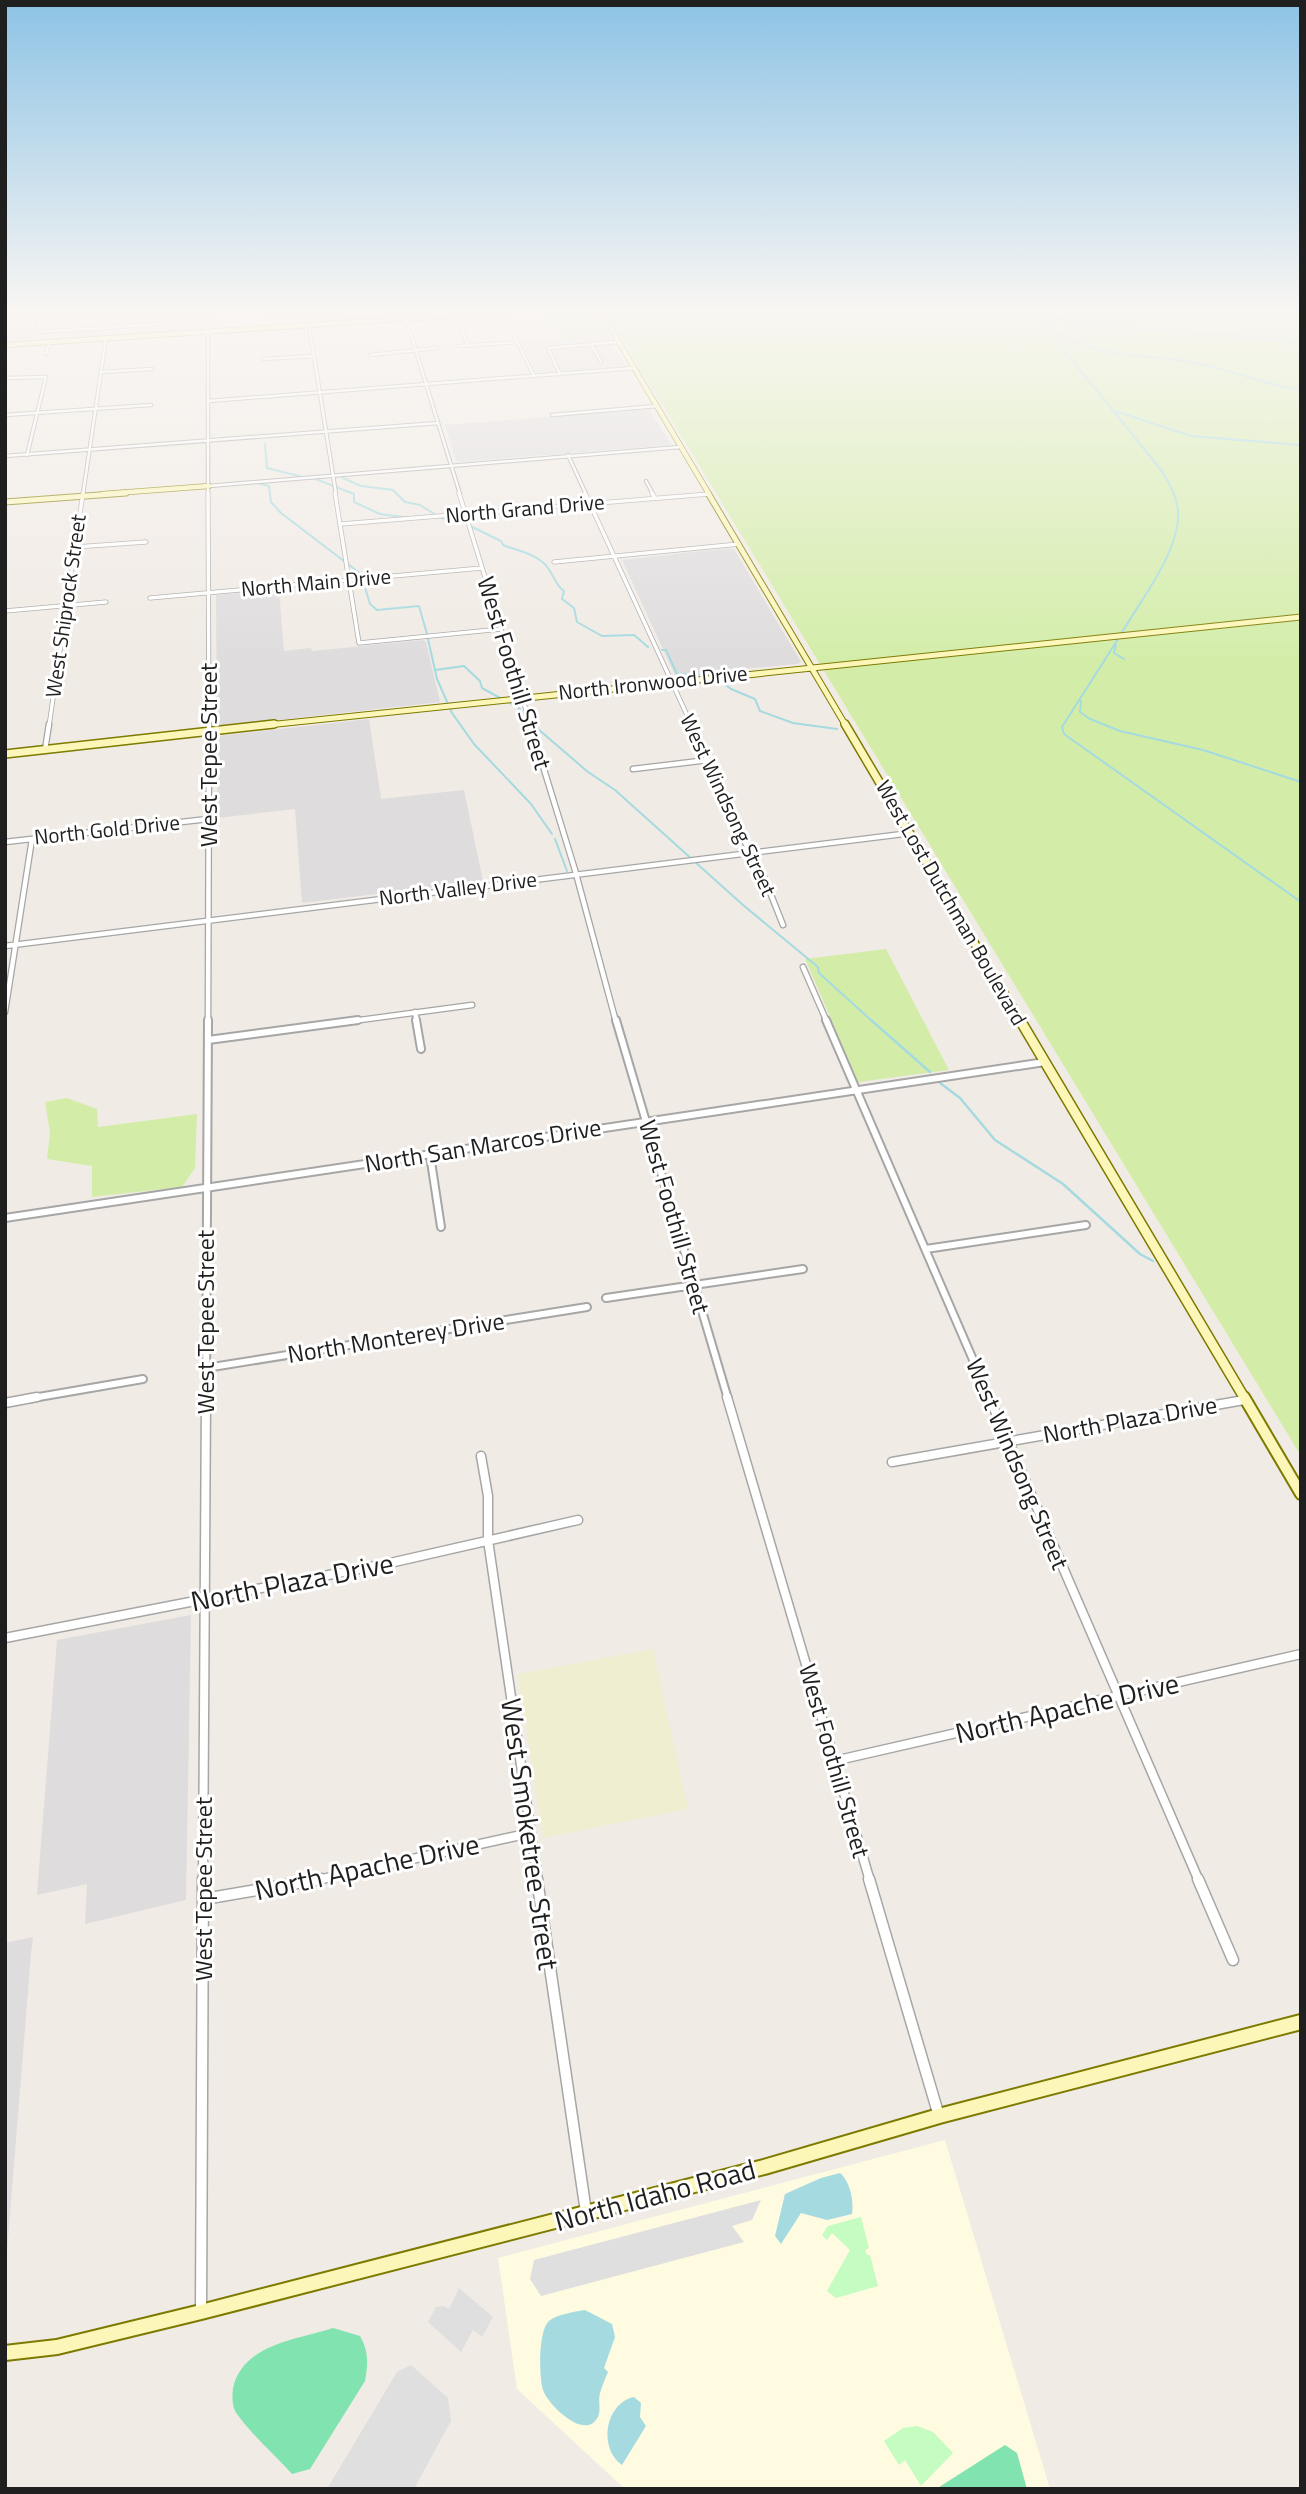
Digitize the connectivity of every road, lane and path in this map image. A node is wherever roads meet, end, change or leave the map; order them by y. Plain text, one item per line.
1 (33, 428) edge
2 (93, 428) edge
3 (208, 428) edge
4 (362, 428) edge
5 (441, 428) edge
6 (670, 428) edge
7 (324, 431) junction
8 (208, 440) junction
9 (680, 447) junction
10 (90, 450) junction
11 (27, 455) junction
12 (5, 456) edge
13 (568, 456) junction
14 (451, 466) junction
15 (332, 475) junction
16 (646, 481) dead end
17 (209, 486) junction
18 (709, 494) junction
19 (82, 496) junction
20 (655, 498) junction
21 (5, 502) edge
22 (590, 503) junction
23 (466, 514) junction
24 (341, 524) junction
25 (146, 542) dead end
26 (739, 544) junction
27 (75, 547) junction
28 (613, 556) junction
29 (554, 562) dead end
30 (482, 568) junction
31 (350, 580) junction
32 (209, 592) junction
33 (150, 598) dead end
34 (106, 602) dead end
35 (66, 606) junction
36 (5, 611) edge
37 (1301, 617) edge
38 (501, 629) junction
39 (813, 668) junction
40 (671, 682) junction
41 (521, 697) junction
42 (209, 732) junction
43 (46, 750) junction
44 (5, 754) edge
45 (708, 760) junction
46 (633, 769) dead end
47 (208, 819) junction
48 (911, 833) junction
49 (32, 839) junction
50 (5, 842) edge
51 (750, 853) junction
52 (576, 875) junction
53 (208, 921) junction
54 (783, 925) dead end
55 (16, 944) junction
56 (5, 946) edge
57 (803, 967) dead end
58 (471, 1005) dead end
59 (5, 1012) edge
60 (415, 1013) junction
61 (208, 1040) junction
62 (421, 1049) dead end
63 (1045, 1062) junction
64 (855, 1090) junction
65 (646, 1122) junction
66 (430, 1155) junction
67 (207, 1188) junction
68 (5, 1218) edge
69 (1086, 1225) dead end
70 (441, 1227) dead end
71 (926, 1249) junction
72 (803, 1269) dead end
73 (694, 1286) junction
74 (606, 1298) dead end
75 (587, 1307) dead end
76 (206, 1368) junction
77 (143, 1379) dead end
78 (1244, 1400) junction
79 (5, 1403) edge
80 (1007, 1442) junction
81 (481, 1456) dead end
82 (892, 1462) dead end
83 (1301, 1494) edge
84 (578, 1520) dead end
85 (488, 1540) junction
86 (205, 1600) junction
87 (5, 1638) edge
88 (1301, 1654) edge
89 (1119, 1696) junction
90 (834, 1762) junction
91 (530, 1833) junction
92 (204, 1899) junction
93 (1233, 1960) dead end
94 (1301, 2022) edge
95 (939, 2116) junction
96 (586, 2212) junction
97 (201, 2312) junction
98 (5, 2353) edge

1 - 11 street
2 - 10 street, West Shiprock Street
3 - 8 street, West Tepee Street
4 - 7 street
5 - 14 street, West Foothill Street
6 - 9 street, West Lost Dutchman Boulevard
7 - 8 street
7 - 15 street
8 - 10 street
8 - 17 street, West Tepee Street
9 - 13 street
9 - 18 street, West Lost Dutchman Boulevard
10 - 11 street
10 - 19 street, West Shiprock Street
11 - 12 street
13 - 14 street
13 - 22 street, West Windsong Street
14 - 15 street
14 - 23 street, West Foothill Street
15 - 17 street
15 - 24 street
16 - 20 street
17 - 19 street
17 - 32 street, West Tepee Street
18 - 20 street, North Grand Drive
18 - 26 street, West Lost Dutchman Boulevard
19 - 21 street
19 - 27 street, West Shiprock Street
20 - 22 street, North Grand Drive
22 - 23 street, North Grand Drive
22 - 28 street, West Windsong Street
23 - 24 street, North Grand Drive
23 - 30 street, West Foothill Street
24 - 31 street
25 - 27 street
26 - 28 street
26 - 39 street, West Lost Dutchman Boulevard
27 - 35 street, West Shiprock Street
28 - 29 street
28 - 40 street, West Windsong Street
30 - 31 street, North Main Drive
30 - 38 street, West Foothill Street
31 - 32 street, North Main Drive
31 - 38 street
32 - 33 street, North Main Drive
32 - 42 street, West Tepee Street
34 - 35 street
35 - 36 street
35 - 43 street, West Shiprock Street
37 - 39 street, North Ironwood Drive
38 - 41 street, West Foothill Street
39 - 40 street, North Ironwood Drive
39 - 48 street, West Lost Dutchman Boulevard
40 - 41 street, North Ironwood Drive
40 - 45 street, West Windsong Street
41 - 42 street, North Ironwood Drive
41 - 52 street, West Foothill Street
42 - 43 street, North Ironwood Drive
42 - 47 street, West Tepee Street
43 - 44 street, North Ironwood Drive
45 - 46 street
45 - 51 street, West Windsong Street
47 - 49 street, North Gold Drive
47 - 53 street, West Tepee Street
48 - 51 street, North Valley Drive
48 - 63 street, West Lost Dutchman Boulevard
49 - 50 street, North Gold Drive
49 - 55 street
51 - 52 street, North Valley Drive
51 - 54 street, West Windsong Street
52 - 53 street, North Valley Drive
52 - 65 street, West Foothill Street
53 - 55 street, North Valley Drive
53 - 61 street, West Tepee Street
55 - 56 street, North Valley Drive
55 - 59 street
57 - 64 street, West Windsong Street
58 - 60 street
60 - 61 street
60 - 62 street
61 - 67 street, West Tepee Street
63 - 64 street, North San Marcos Drive
63 - 78 street, West Lost Dutchman Boulevard
64 - 65 street, North San Marcos Drive
64 - 71 street, West Windsong Street
65 - 66 street, North San Marcos Drive
65 - 73 street, West Foothill Street
66 - 67 street, North San Marcos Drive
66 - 70 street
67 - 68 street, North San Marcos Drive
67 - 76 street, West Tepee Street
69 - 71 street
71 - 80 street, West Windsong Street
72 - 73 street
73 - 74 street
73 - 90 street, West Foothill Street
75 - 76 street, North Monterey Drive
76 - 86 street, West Tepee Street
77 - 79 street
78 - 80 street, North Plaza Drive
78 - 83 street, West Lost Dutchman Boulevard
80 - 82 street, North Plaza Drive
80 - 89 street, West Windsong Street
81 - 85 street, West Smoketree Street
84 - 85 street, North Plaza Drive
85 - 86 street, North Plaza Drive
85 - 91 street, West Smoketree Street
86 - 87 street, North Plaza Drive
86 - 92 street, West Tepee Street
88 - 89 street, North Apache Drive
89 - 90 street, North Apache Drive
89 - 93 street, West Windsong Street
90 - 95 street, West Foothill Street
91 - 92 street, North Apache Drive
91 - 96 street, West Smoketree Street
92 - 97 street, West Tepee Street
94 - 95 street, North Idaho Road
95 - 96 street, North Idaho Road
96 - 97 street, North Idaho Road
97 - 98 street, North Idaho Road

